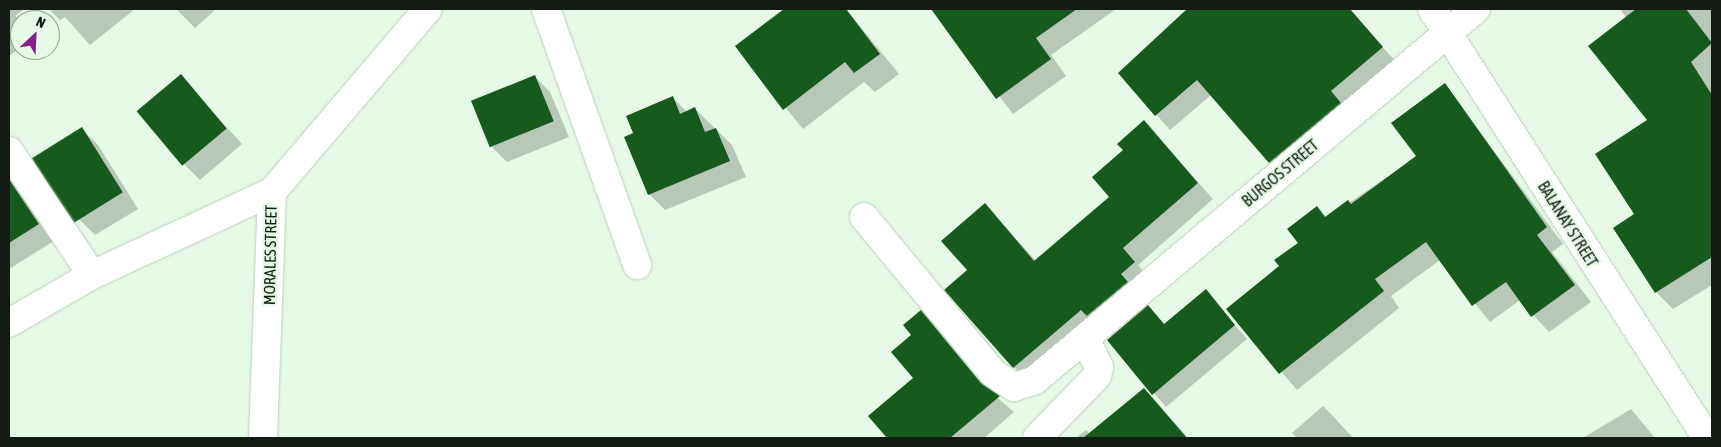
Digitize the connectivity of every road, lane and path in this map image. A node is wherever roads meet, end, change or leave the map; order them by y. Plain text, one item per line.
1 (428, 9) edge
2 (546, 9) edge
3 (1432, 9) edge
4 (1476, 9) edge
5 (1447, 32) junction
6 (9, 150) edge
7 (272, 192) junction
8 (864, 217) dead end
9 (637, 265) dead end
10 (92, 275) junction
11 (9, 323) edge
12 (1085, 338) junction
13 (263, 438) edge
14 (1037, 438) edge
15 (1707, 438) edge

1 - 7 street, MORALES STREET
2 - 9 street
3 - 5 street, BALANAY STREET
4 - 5 street, BURGOS STREET
5 - 12 street, BURGOS STREET
5 - 15 street, BALANAY STREET
6 - 10 street
7 - 10 street
7 - 13 street, MORALES STREET
8 - 12 street, BURGOS STREET
10 - 11 street
12 - 14 street

